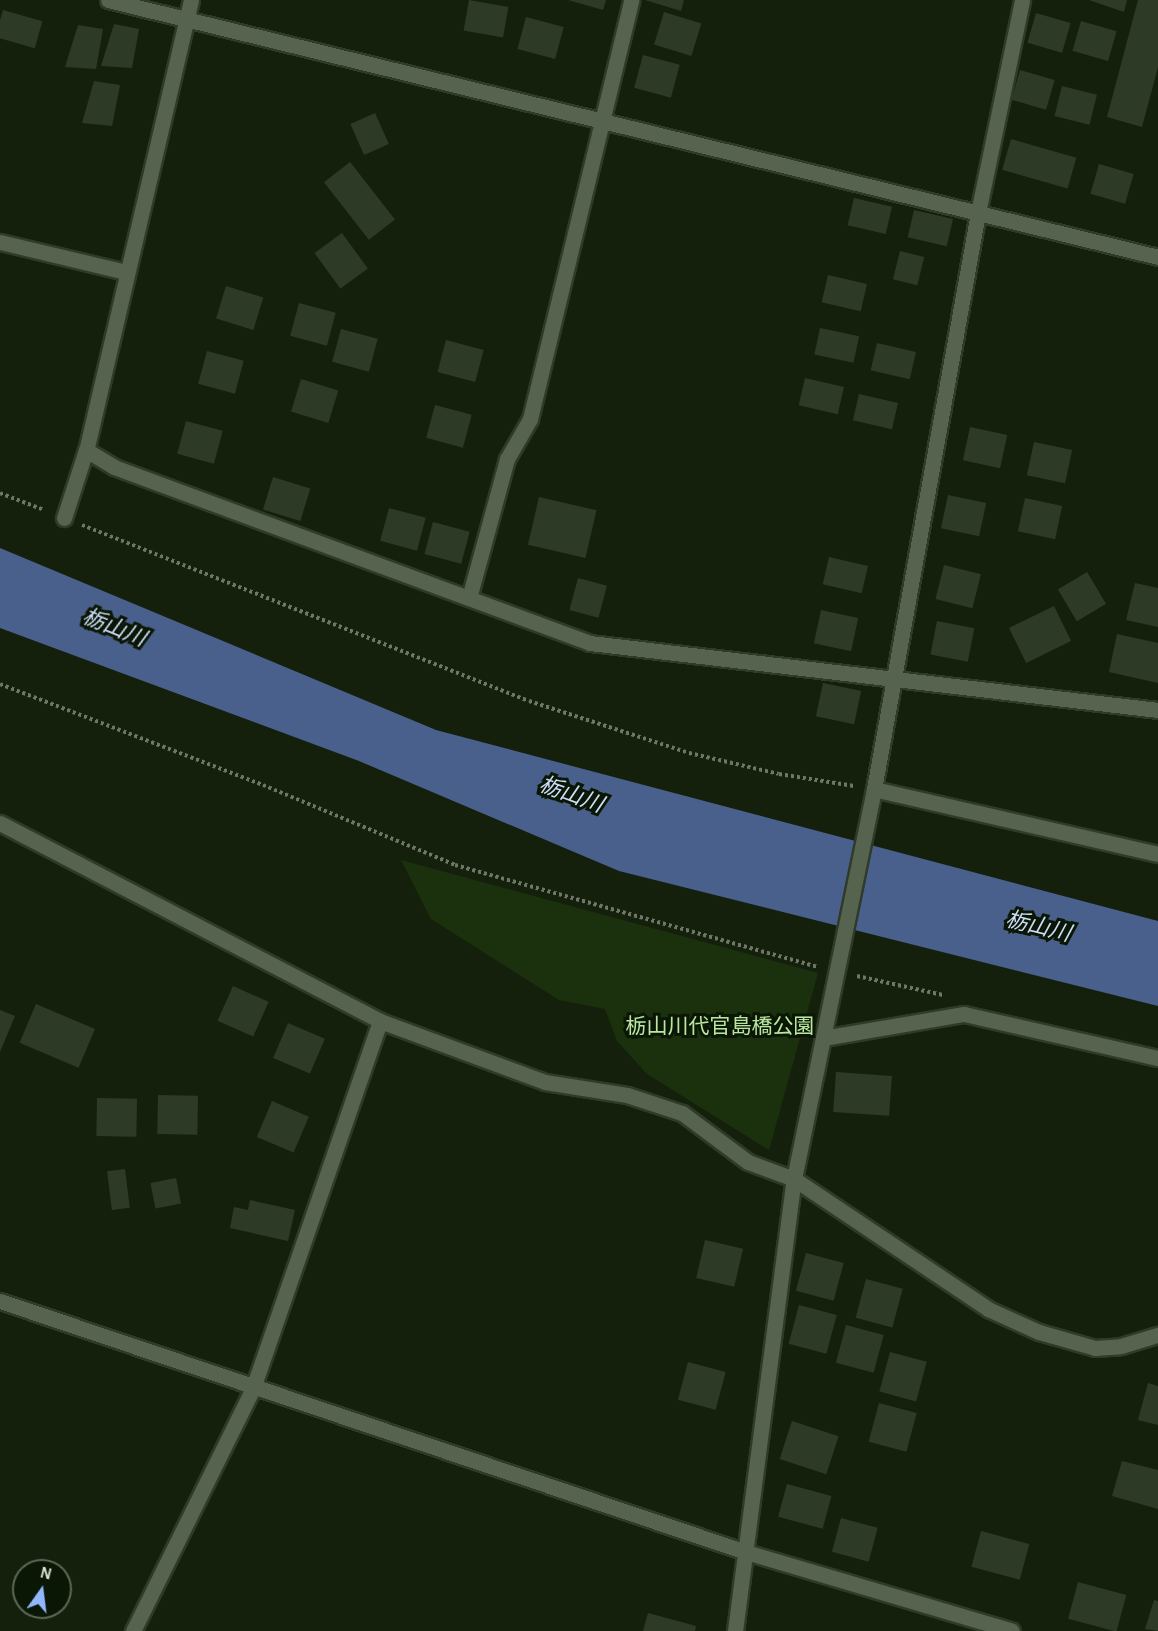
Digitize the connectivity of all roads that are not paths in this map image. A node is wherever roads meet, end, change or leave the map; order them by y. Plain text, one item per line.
1 (108, 0) edge
2 (191, 0) edge
3 (631, 0) edge
4 (1022, 0) edge
5 (186, 18) junction
6 (603, 118) junction
7 (978, 213) junction
8 (0, 242) edge
9 (1158, 257) edge
10 (126, 272) junction
11 (86, 450) junction
12 (64, 518) road end
13 (469, 598) junction
14 (892, 681) junction
15 (1158, 710) edge
16 (874, 789) junction
17 (0, 823) edge
18 (1158, 854) edge
19 (380, 1021) junction
20 (823, 1038) junction
21 (1158, 1058) edge
22 (794, 1179) junction
23 (0, 1301) edge
24 (1158, 1335) edge
25 (253, 1388) junction
26 (746, 1552) junction
27 (133, 1631) edge
28 (735, 1631) edge
29 (1012, 1631) edge

1 - 5 street
2 - 5 street
3 - 6 street
4 - 7 street
5 - 6 street
5 - 10 street
6 - 7 street
6 - 13 street
7 - 9 street
7 - 14 street
8 - 10 street
10 - 11 street
11 - 12 street
11 - 13 street
13 - 14 street
14 - 15 street
14 - 16 street
16 - 18 street
16 - 20 street
17 - 19 street
19 - 22 street
19 - 25 street
20 - 21 street
20 - 22 street
22 - 24 street
22 - 26 street
23 - 25 street
25 - 26 street
25 - 27 street
26 - 28 street
26 - 29 street

